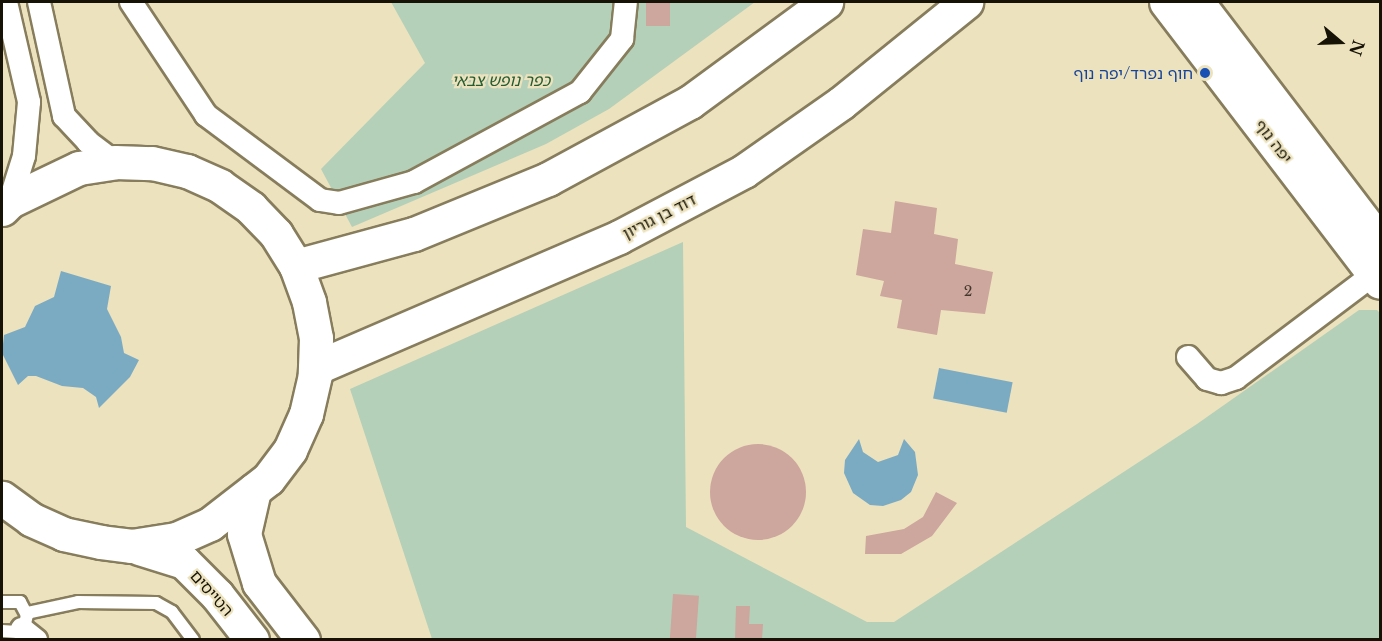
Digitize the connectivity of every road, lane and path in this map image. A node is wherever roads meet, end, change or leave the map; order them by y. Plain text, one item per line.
1 (6, 2) edge
2 (39, 2) edge
3 (130, 2) edge
4 (626, 2) edge
5 (826, 2) edge
6 (966, 2) edge
7 (1166, 2) edge
8 (1197, 2) edge
9 (115, 162) junction
10 (6, 205) edge
11 (1380, 242) edge
12 (296, 266) junction
13 (1377, 278) edge
14 (1188, 357) dead end
15 (315, 368) junction
16 (254, 490) junction
17 (2, 498) edge
18 (132, 546) junction
19 (2, 602) edge
20 (21, 628) edge
21 (242, 636) edge
22 (193, 639) edge
23 (303, 639) edge

1 - 10 street
2 - 9 street
3 - 4 street
5 - 12 main road
6 - 15 main road, דוד בן גוריון
7 - 13 main road, יפה נוף
8 - 11 main road, יפה נוף
9 - 10 main road
9 - 12 main road
12 - 15 main road
13 - 14 street
15 - 16 main road
16 - 18 main road
16 - 23 main road
17 - 18 main road
18 - 21 main road, הטייסים
19 - 20 lane
20 - 22 lane

